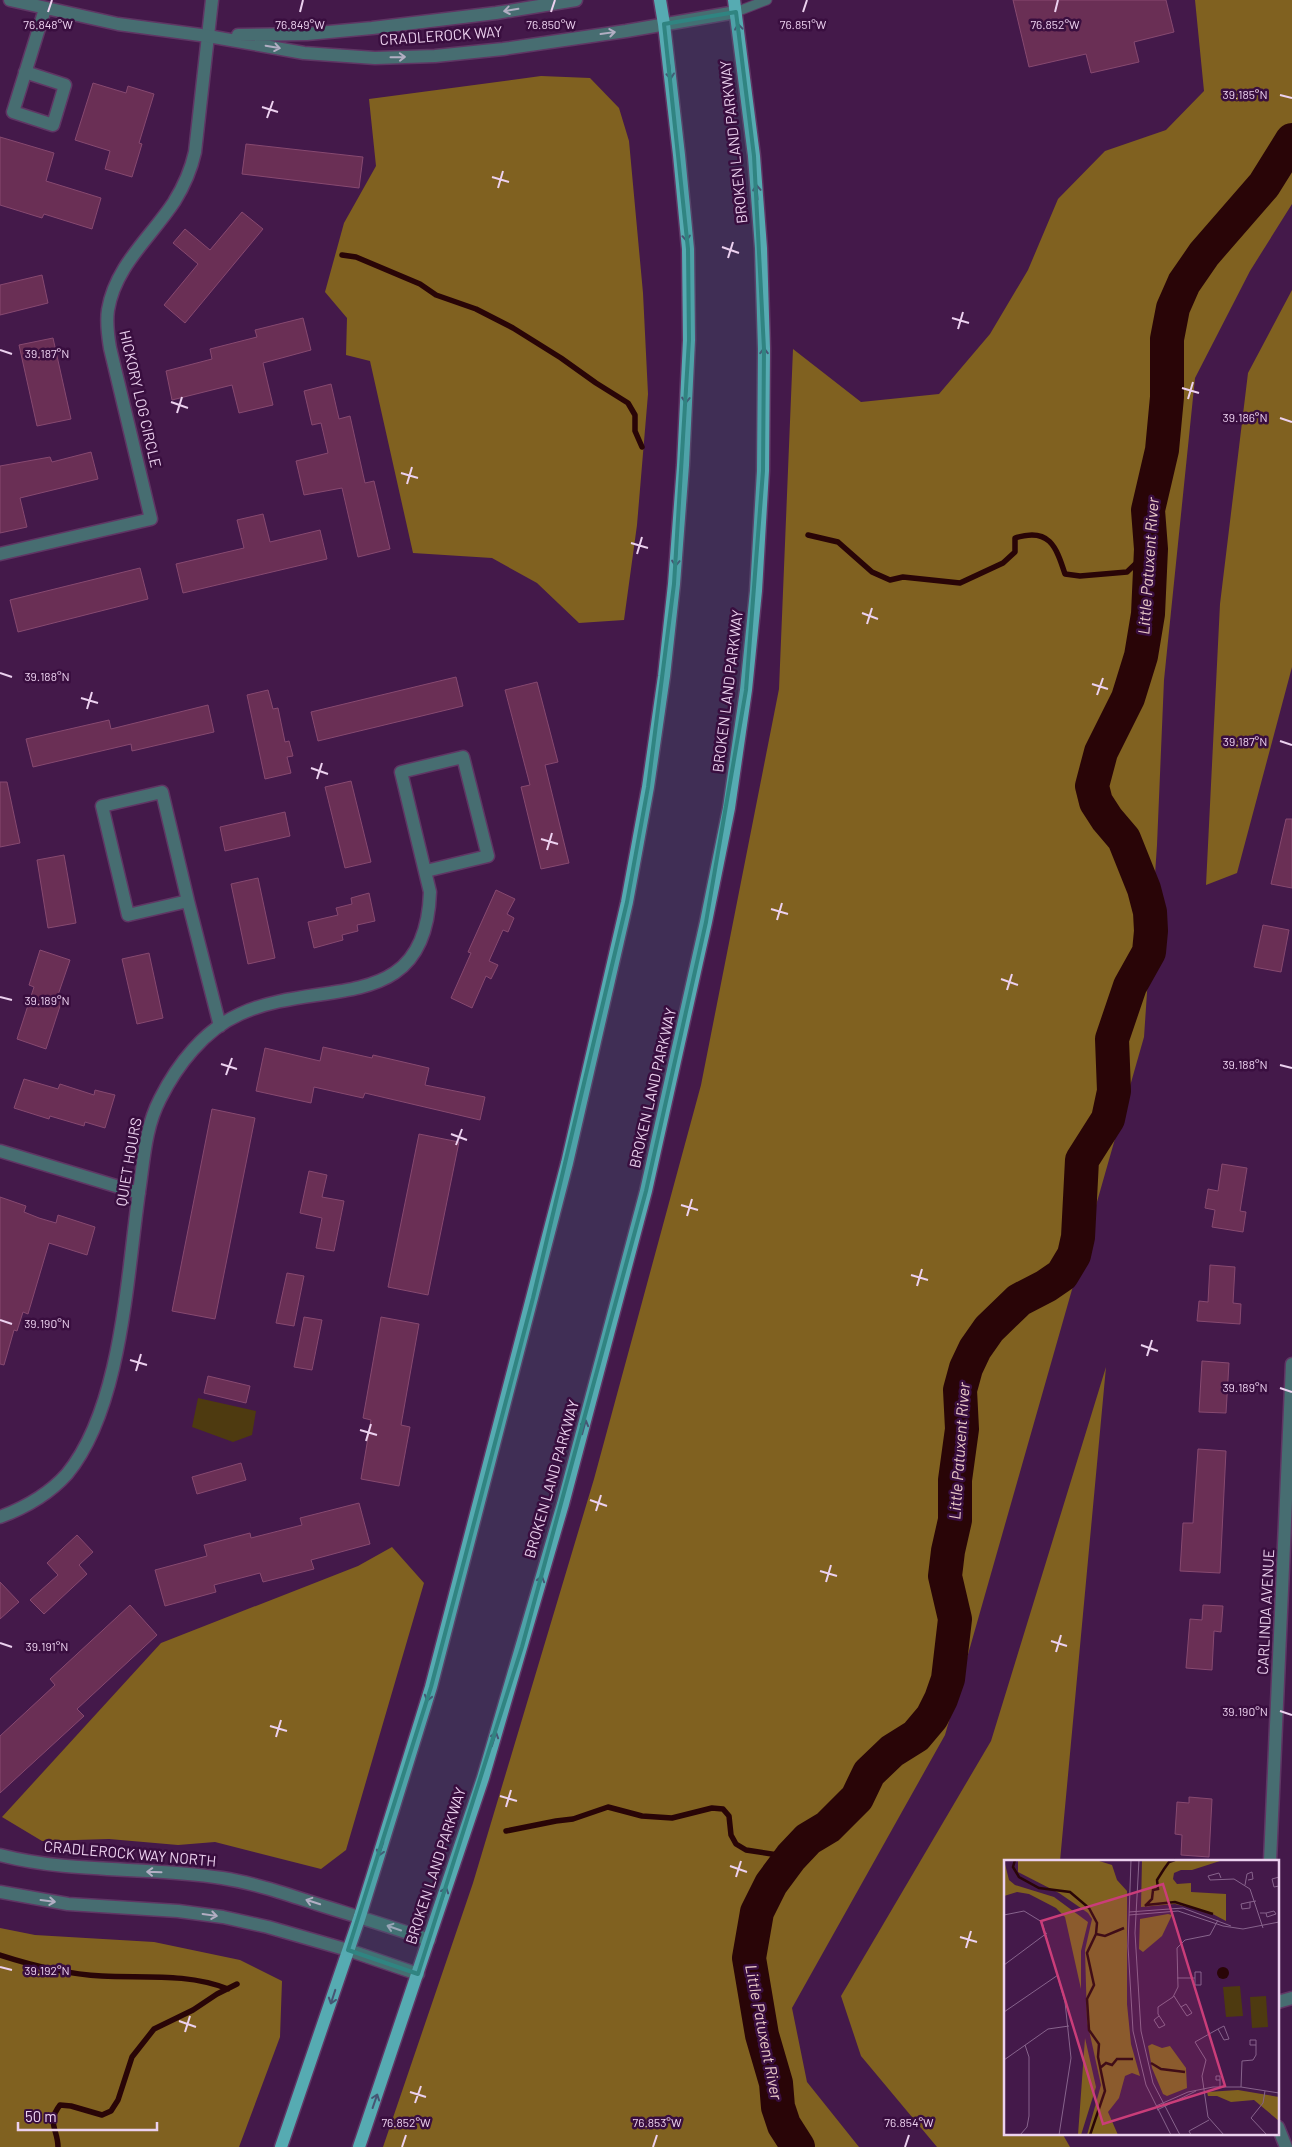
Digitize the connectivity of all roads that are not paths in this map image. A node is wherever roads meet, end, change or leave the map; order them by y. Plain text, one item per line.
1 (10, 0) edge
2 (212, 0) edge
3 (576, 0) edge
4 (660, 0) edge
5 (767, 0) edge
6 (735, 6) edge
7 (45, 9) junction
8 (664, 24) junction
9 (208, 36) junction
10 (25, 72) junction
11 (0, 554) edge
12 (426, 871) junction
13 (188, 901) junction
14 (220, 1026) junction
15 (0, 1151) edge
16 (139, 1193) junction
17 (1292, 1364) edge
18 (0, 1517) edge
19 (1288, 1567) edge
20 (0, 1855) edge
21 (1270, 1860) edge
22 (0, 1892) edge
23 (360, 1916) junction
24 (429, 1940) junction
25 (348, 1950) junction
26 (418, 1974) junction
27 (1280, 2132) edge
28 (281, 2147) edge
29 (358, 2147) edge
30 (1286, 2147) edge

1 - 7 street, CRADLEROCK WAY
2 - 9 street
3 -> 9 street, CRADLEROCK WAY
4 - 8 main road
5 - 6 lane
6 - 8 street, CRADLEROCK WAY
24 -> 6 main road, BROKEN LAND PARKWAY
7 - 9 street, CRADLEROCK WAY
7 - 10 street
9 -> 8 street, CRADLEROCK WAY
8 -> 23 main road
9 - 11 street, HICKORY LOG CIRCLE
10 - 10 street
12 - 12 street, QUIET HOURS
12 - 14 street, QUIET HOURS
13 - 13 street
13 - 14 street
14 - 16 street, QUIET HOURS
15 - 16 street
16 - 18 street, QUIET HOURS
17 - 19 street, CARLINDA AVENUE
19 - 21 street, CARLINDA AVENUE
23 -> 20 street, CRADLEROCK WAY NORTH
22 -> 25 street
24 -> 23 street, CRADLEROCK WAY NORTH
23 - 25 main road
24 - 26 main road, BROKEN LAND PARKWAY
25 - 26 street
25 -> 28 main road
29 -> 26 main road, BROKEN LAND PARKWAY
27 - 30 street

